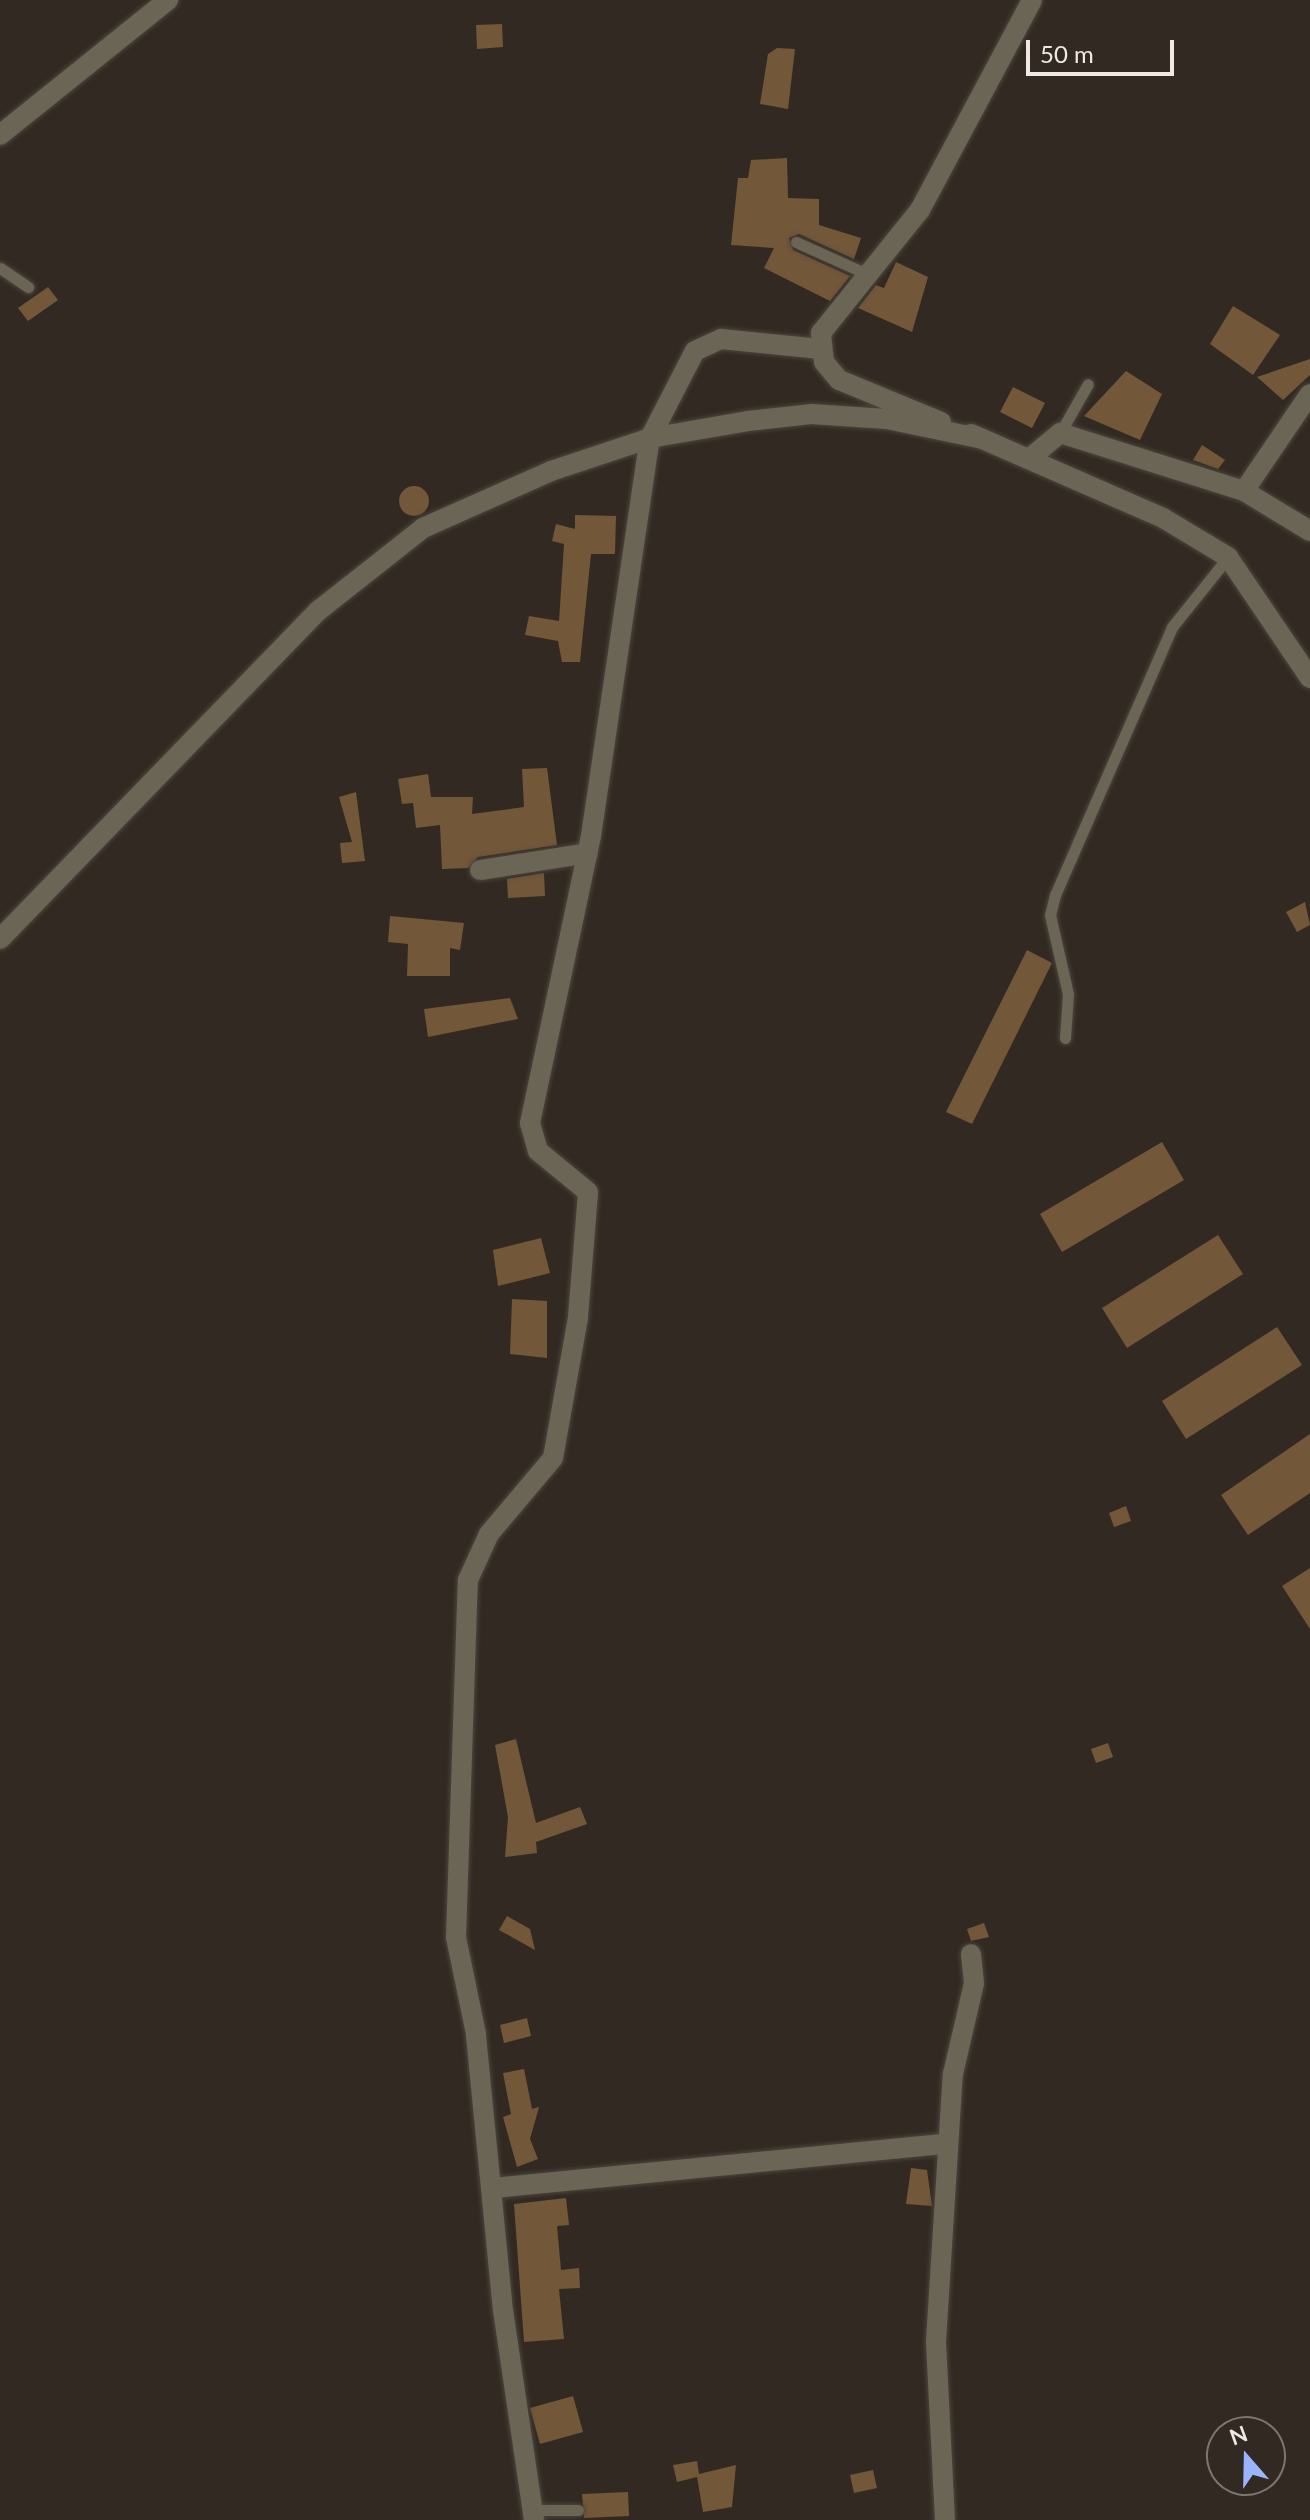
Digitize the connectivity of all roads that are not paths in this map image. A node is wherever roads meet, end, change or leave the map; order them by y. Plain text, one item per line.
1 (168, 0) edge
2 (1032, 0) edge
3 (0, 135) edge
4 (796, 242) dead end
5 (0, 268) edge
6 (865, 273) junction
7 (28, 287) dead end
8 (821, 349) junction
9 (1088, 384) dead end
10 (1310, 394) edge
11 (1060, 433) junction
12 (650, 438) junction
13 (983, 439) junction
14 (1029, 459) junction
15 (1244, 491) junction
16 (1310, 531) edge
17 (1228, 557) junction
18 (1310, 678) edge
19 (588, 853) junction
20 (480, 870) dead end
21 (0, 939) edge
22 (1065, 1038) dead end
23 (971, 1954) dead end
24 (948, 2143) junction
25 (493, 2188) junction
26 (578, 2510) dead end
27 (534, 2515) edge
28 (945, 2520) edge

1 - 3 street
2 - 6 street
4 - 6 lane
5 - 7 lane
6 - 8 street
8 - 12 street
8 - 13 street
9 - 11 lane
10 - 15 street
11 - 14 street
11 - 15 street
12 - 13 street
12 - 19 street
12 - 21 street
13 - 14 street
14 - 17 street
15 - 16 street
17 - 18 street
17 - 22 lane
19 - 20 street
19 - 25 street
23 - 24 street
24 - 25 street
24 - 28 street
25 - 27 street
26 - 27 lane

